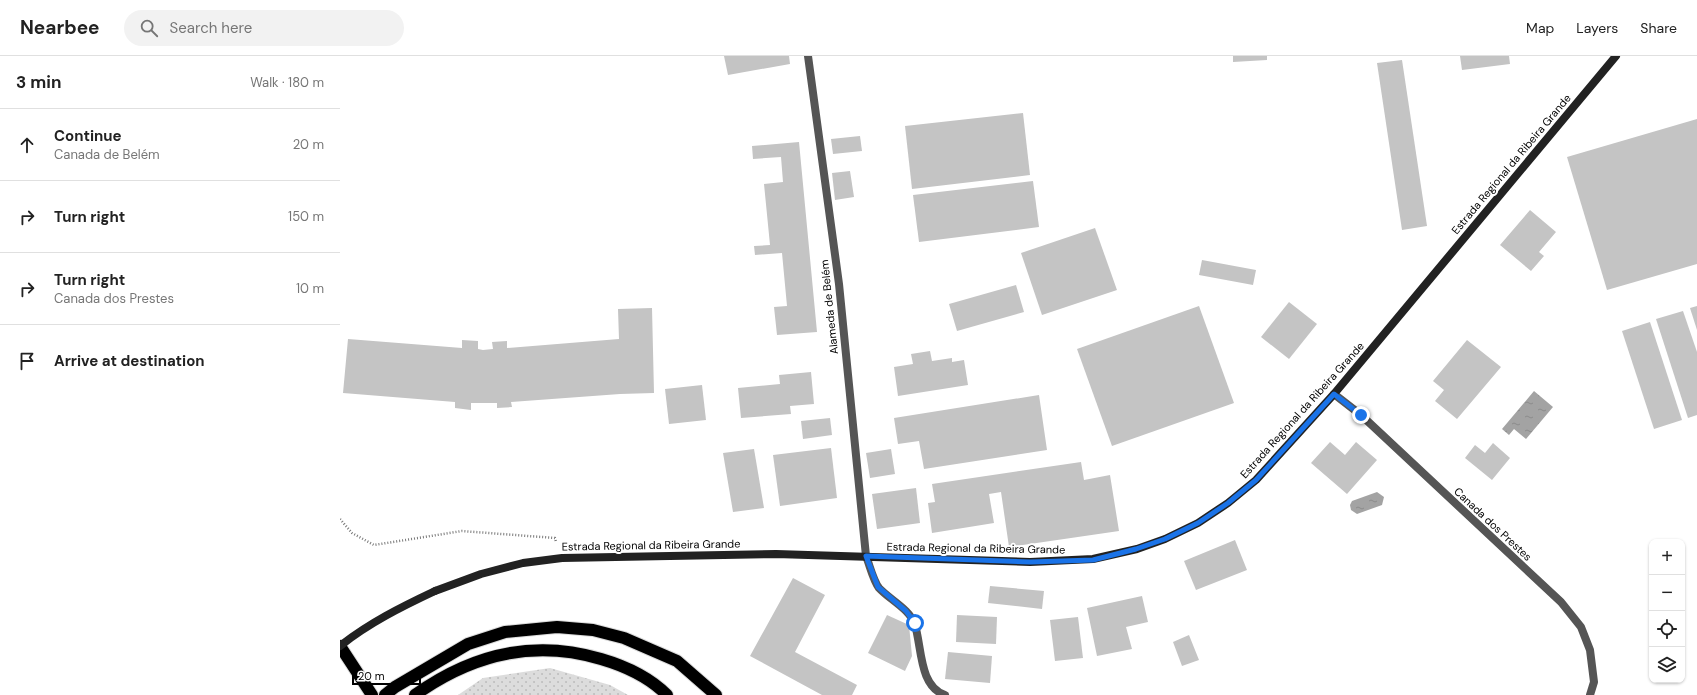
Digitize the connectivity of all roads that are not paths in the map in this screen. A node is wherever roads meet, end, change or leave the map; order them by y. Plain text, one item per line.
1 (808, 56) edge
2 (1616, 56) edge
3 (1334, 394) junction
4 (866, 556) junction
5 (340, 646) edge
6 (372, 695) edge
7 (385, 695) edge
8 (415, 695) edge
9 (667, 695) edge
10 (716, 695) edge
11 (945, 695) edge
12 (1590, 695) edge

1 - 4 street, Alameda de Belém
2 - 3 main road, Estrada Regional da Ribeira Grande
3 - 4 main road, Estrada Regional da Ribeira Grande
3 - 12 street, Canada dos Prestes
4 - 5 main road, Estrada Regional da Ribeira Grande, bridge
4 - 11 street, Alameda de Belém
5 - 6 highway
7 - 10 highway
8 - 9 highway

